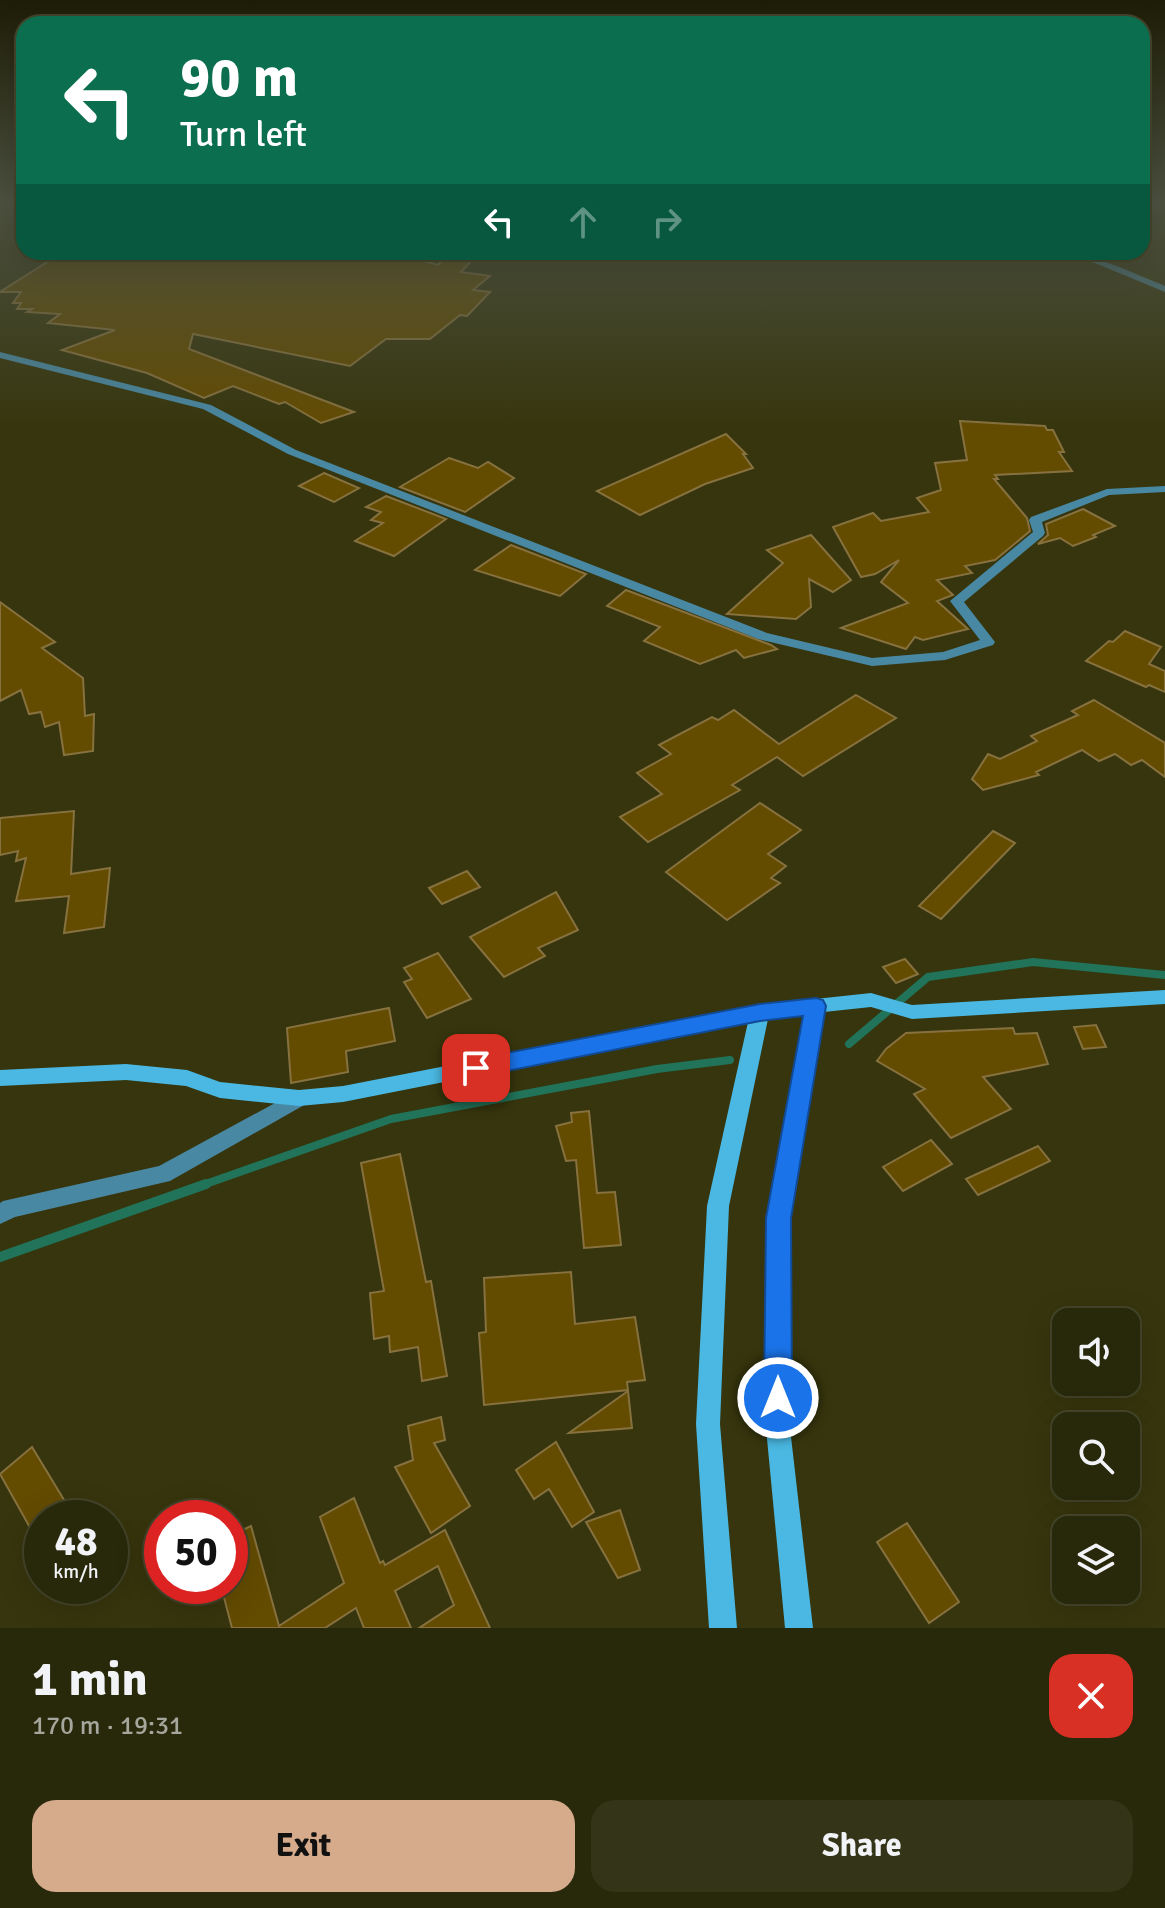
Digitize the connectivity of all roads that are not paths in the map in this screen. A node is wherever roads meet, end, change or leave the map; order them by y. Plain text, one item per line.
1 (1143, 280) edge
2 (1165, 289) edge
3 (0, 355) edge
4 (1165, 489) edge
5 (1165, 997) edge
6 (816, 1006) junction
7 (760, 1012) junction
8 (0, 1078) edge
9 (299, 1098) junction
10 (0, 1214) edge
11 (723, 1628) edge
12 (799, 1628) edge

1 - 2 street
3 - 4 street
5 - 6 street
6 - 7 street
6 - 12 street
7 - 9 street
7 - 11 street
8 - 9 street
9 - 10 street

